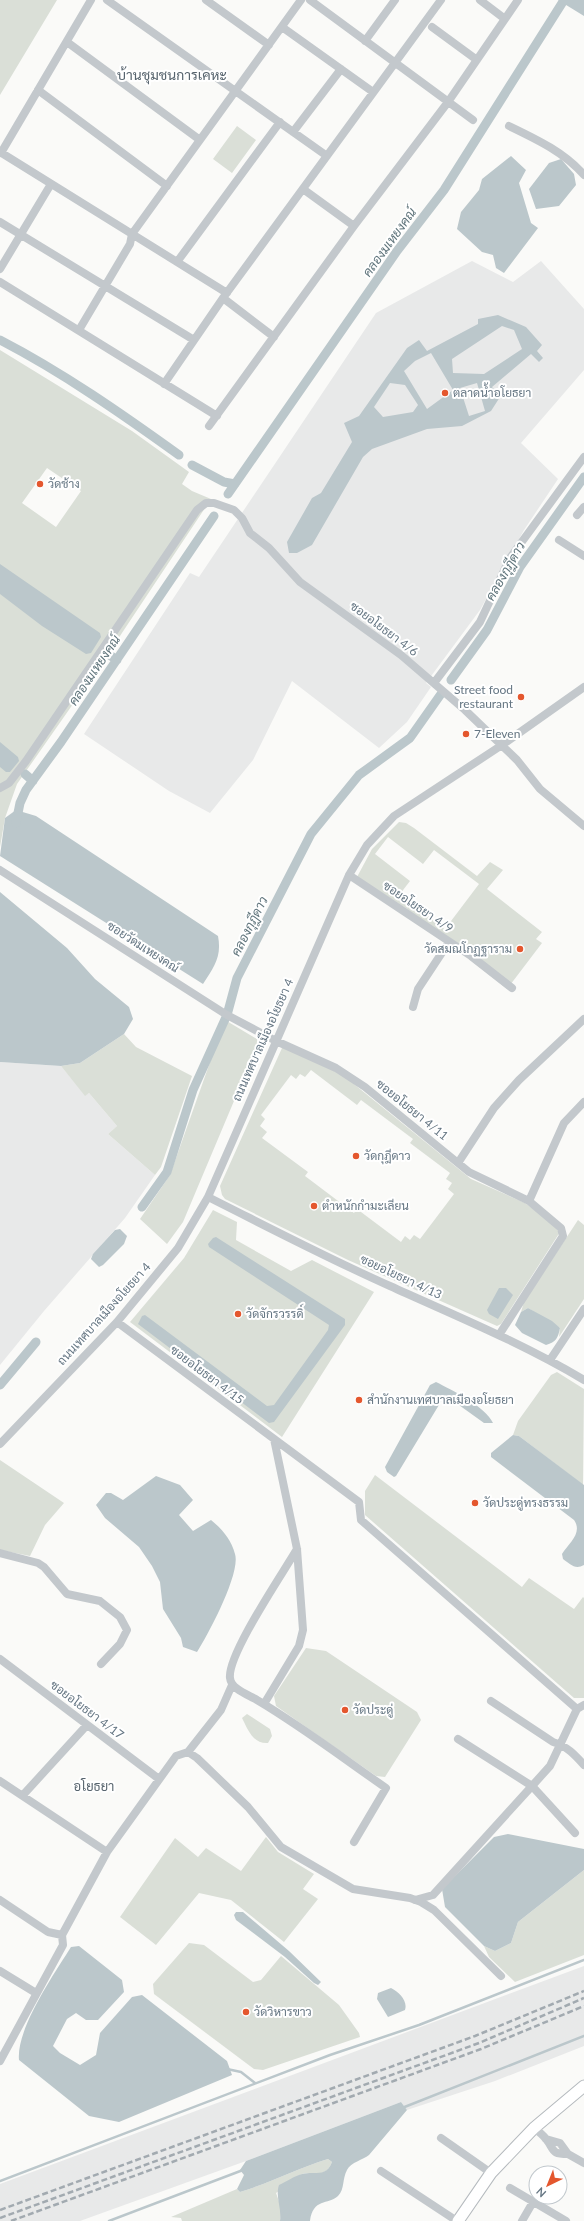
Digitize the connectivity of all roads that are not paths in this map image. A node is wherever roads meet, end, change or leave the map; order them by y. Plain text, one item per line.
1 (92, 0) edge
2 (107, 0) edge
3 (206, 0) edge
4 (302, 0) edge
5 (310, 0) edge
6 (395, 0) edge
7 (441, 0) edge
8 (480, 0) edge
9 (518, 0) edge
10 (505, 19) junction
11 (282, 27) junction
12 (432, 27) dead end
13 (365, 41) junction
14 (67, 42) junction
15 (269, 45) junction
16 (477, 60) junction
17 (395, 63) junction
18 (341, 69) junction
19 (38, 90) junction
20 (236, 91) junction
21 (373, 92) junction
22 (448, 102) junction
23 (473, 120) dead end
24 (280, 122) junction
25 (509, 126) dead end
26 (293, 132) junction
27 (200, 140) junction
28 (0, 152) edge
29 (327, 156) junction
30 (584, 175) edge
31 (51, 184) junction
32 (167, 186) junction
33 (303, 189) junction
34 (0, 222) edge
35 (354, 226) junction
36 (21, 234) junction
37 (132, 234) junction
38 (177, 262) junction
39 (0, 269) edge
40 (0, 282) edge
41 (105, 286) junction
42 (225, 296) junction
43 (79, 330) junction
44 (274, 337) junction
45 (194, 340) junction
46 (164, 384) junction
47 (216, 416) junction
48 (209, 426) dead end
49 (584, 457) edge
50 (584, 507) edge
51 (577, 515) dead end
52 (559, 540) dead end
53 (584, 556) edge
54 (434, 683) junction
55 (584, 687) edge
56 (502, 745) junction
57 (0, 788) edge
58 (584, 826) edge
59 (0, 870) edge
60 (349, 875) junction
61 (449, 942) junction
62 (512, 988) dead end
63 (413, 1007) dead end
64 (584, 1019) edge
65 (276, 1042) junction
66 (584, 1102) edge
67 (458, 1163) junction
68 (208, 1197) junction
69 (530, 1201) junction
70 (584, 1309) edge
71 (116, 1322) junction
72 (499, 1335) junction
73 (550, 1360) junction
74 (584, 1380) edge
75 (274, 1439) junction
76 (0, 1444) edge
77 (297, 1549) junction
78 (0, 1552) edge
79 (0, 1659) edge
80 (101, 1664) dead end
81 (232, 1685) junction
82 (491, 1701) dead end
83 (264, 1704) junction
84 (580, 1707) edge
85 (87, 1725) junction
86 (458, 1740) dead end
87 (561, 1744) junction
88 (188, 1752) junction
89 (584, 1765) edge
90 (159, 1779) junction
91 (1, 1783) edge
92 (532, 1786) junction
93 (24, 1795) junction
94 (575, 1833) dead end
95 (354, 1842) dead end
96 (107, 1852) junction
97 (433, 1895) junction
98 (0, 1900) edge
99 (415, 1900) junction
100 (434, 1910) junction
101 (62, 1935) junction
102 (0, 1970) edge
103 (502, 1976) dead end
104 (36, 1992) junction
105 (0, 2060) edge
106 (584, 2086) edge
107 (534, 2128) junction
108 (441, 2138) dead end
109 (584, 2163) edge
110 (381, 2171) dead end
111 (491, 2173) junction
112 (510, 2188) dead end
113 (528, 2199) edge
114 (530, 2205) edge
115 (537, 2205) edge
116 (458, 2221) edge
117 (522, 2221) edge
118 (566, 2221) edge

1 - 14 street
2 - 20 street
3 - 15 street
4 - 11 street
5 - 13 street
6 - 13 street
7 - 17 street
8 - 10 street
9 - 10 street
10 - 16 street
11 - 15 street
11 - 18 street
12 - 16 street
13 - 17 street
14 - 19 street
14 - 27 street
15 - 20 street
16 - 22 street
17 - 21 street
17 - 22 street
18 - 21 street
18 - 26 street
19 - 28 street
19 - 32 street
20 - 24 street
20 - 27 street
21 - 29 street
22 - 23 street
22 - 35 street
24 - 26 street
24 - 38 street
25 - 30 street
26 - 29 street
27 - 32 street
28 - 31 street
29 - 33 street
31 - 36 street
31 - 37 street
32 - 37 street
33 - 35 street
33 - 42 street
34 - 36 street
35 - 44 street
36 - 39 street
36 - 41 street
37 - 38 street
37 - 41 street
38 - 42 street
40 - 43 street
41 - 43 street
41 - 45 street
42 - 44 street
42 - 45 street
43 - 46 street
44 - 47 street
45 - 46 street
46 - 47 street
47 - 48 street
49 - 54 street
50 - 51 street
52 - 53 street
54 - 56 street, ซอยอโยธยา 4/6
54 - 57 street, ซอยอโยธยา 4/6
55 - 56 street, ถนนเทศบาลเมืองอโยธยา 4
56 - 58 street, ซอยอโยธยา 4/6
56 - 60 street, ถนนเทศบาลเมืองอโยธยา 4
59 - 65 street, ซอยวัดมเหยงคณ์
60 - 61 street, ซอยอโยธยา 4/9
60 - 65 street, ถนนเทศบาลเมืองอโยธยา 4
61 - 62 street, ซอยอโยธยา 4/9
61 - 63 street
64 - 67 street
65 - 67 street, ซอยอโยธยา 4/11
65 - 68 street, ถนนเทศบาลเมืองอโยธยา 4
66 - 69 street
67 - 69 street, ซอยอโยธยา 4/11
68 - 71 street, ถนนเทศบาลเมืองอโยธยา 4
68 - 72 street, ซอยอโยธยา 4/13
69 - 72 street, ซอยอโยธยา 4/11
70 - 73 street
71 - 75 street, ซอยอโยธยา 4/15
71 - 76 street, ถนนเทศบาลเมืองอโยธยา 4
72 - 73 street, ซอยอโยธยา 4/13
73 - 74 street, ซอยอโยธยา 4/13
75 - 77 street
75 - 84 street, ซอยอโยธยา 4/15
77 - 81 street
77 - 83 street
78 - 80 street
79 - 85 street, ซอยอโยธยา 4/17
81 - 83 street
81 - 88 street
82 - 87 street
83 - 95 street
84 - 87 street
85 - 90 street, ซอยอโยธยา 4/17
85 - 93 street
86 - 92 street
87 - 89 street
87 - 92 street
88 - 90 street
88 - 99 street
90 - 96 street
91 - 93 street
92 - 94 street
92 - 97 street
93 - 96 street
96 - 101 street
97 - 99 street
97 - 100 street
98 - 101 street
99 - 100 street
100 - 103 street
101 - 104 street
102 - 104 street
104 - 105 street
106 - 107 main road
107 - 109 street
107 - 111 main road
108 - 111 street
110 - 116 street
111 - 116 main road
112 - 113 street
114 - 117 street
115 - 118 street

